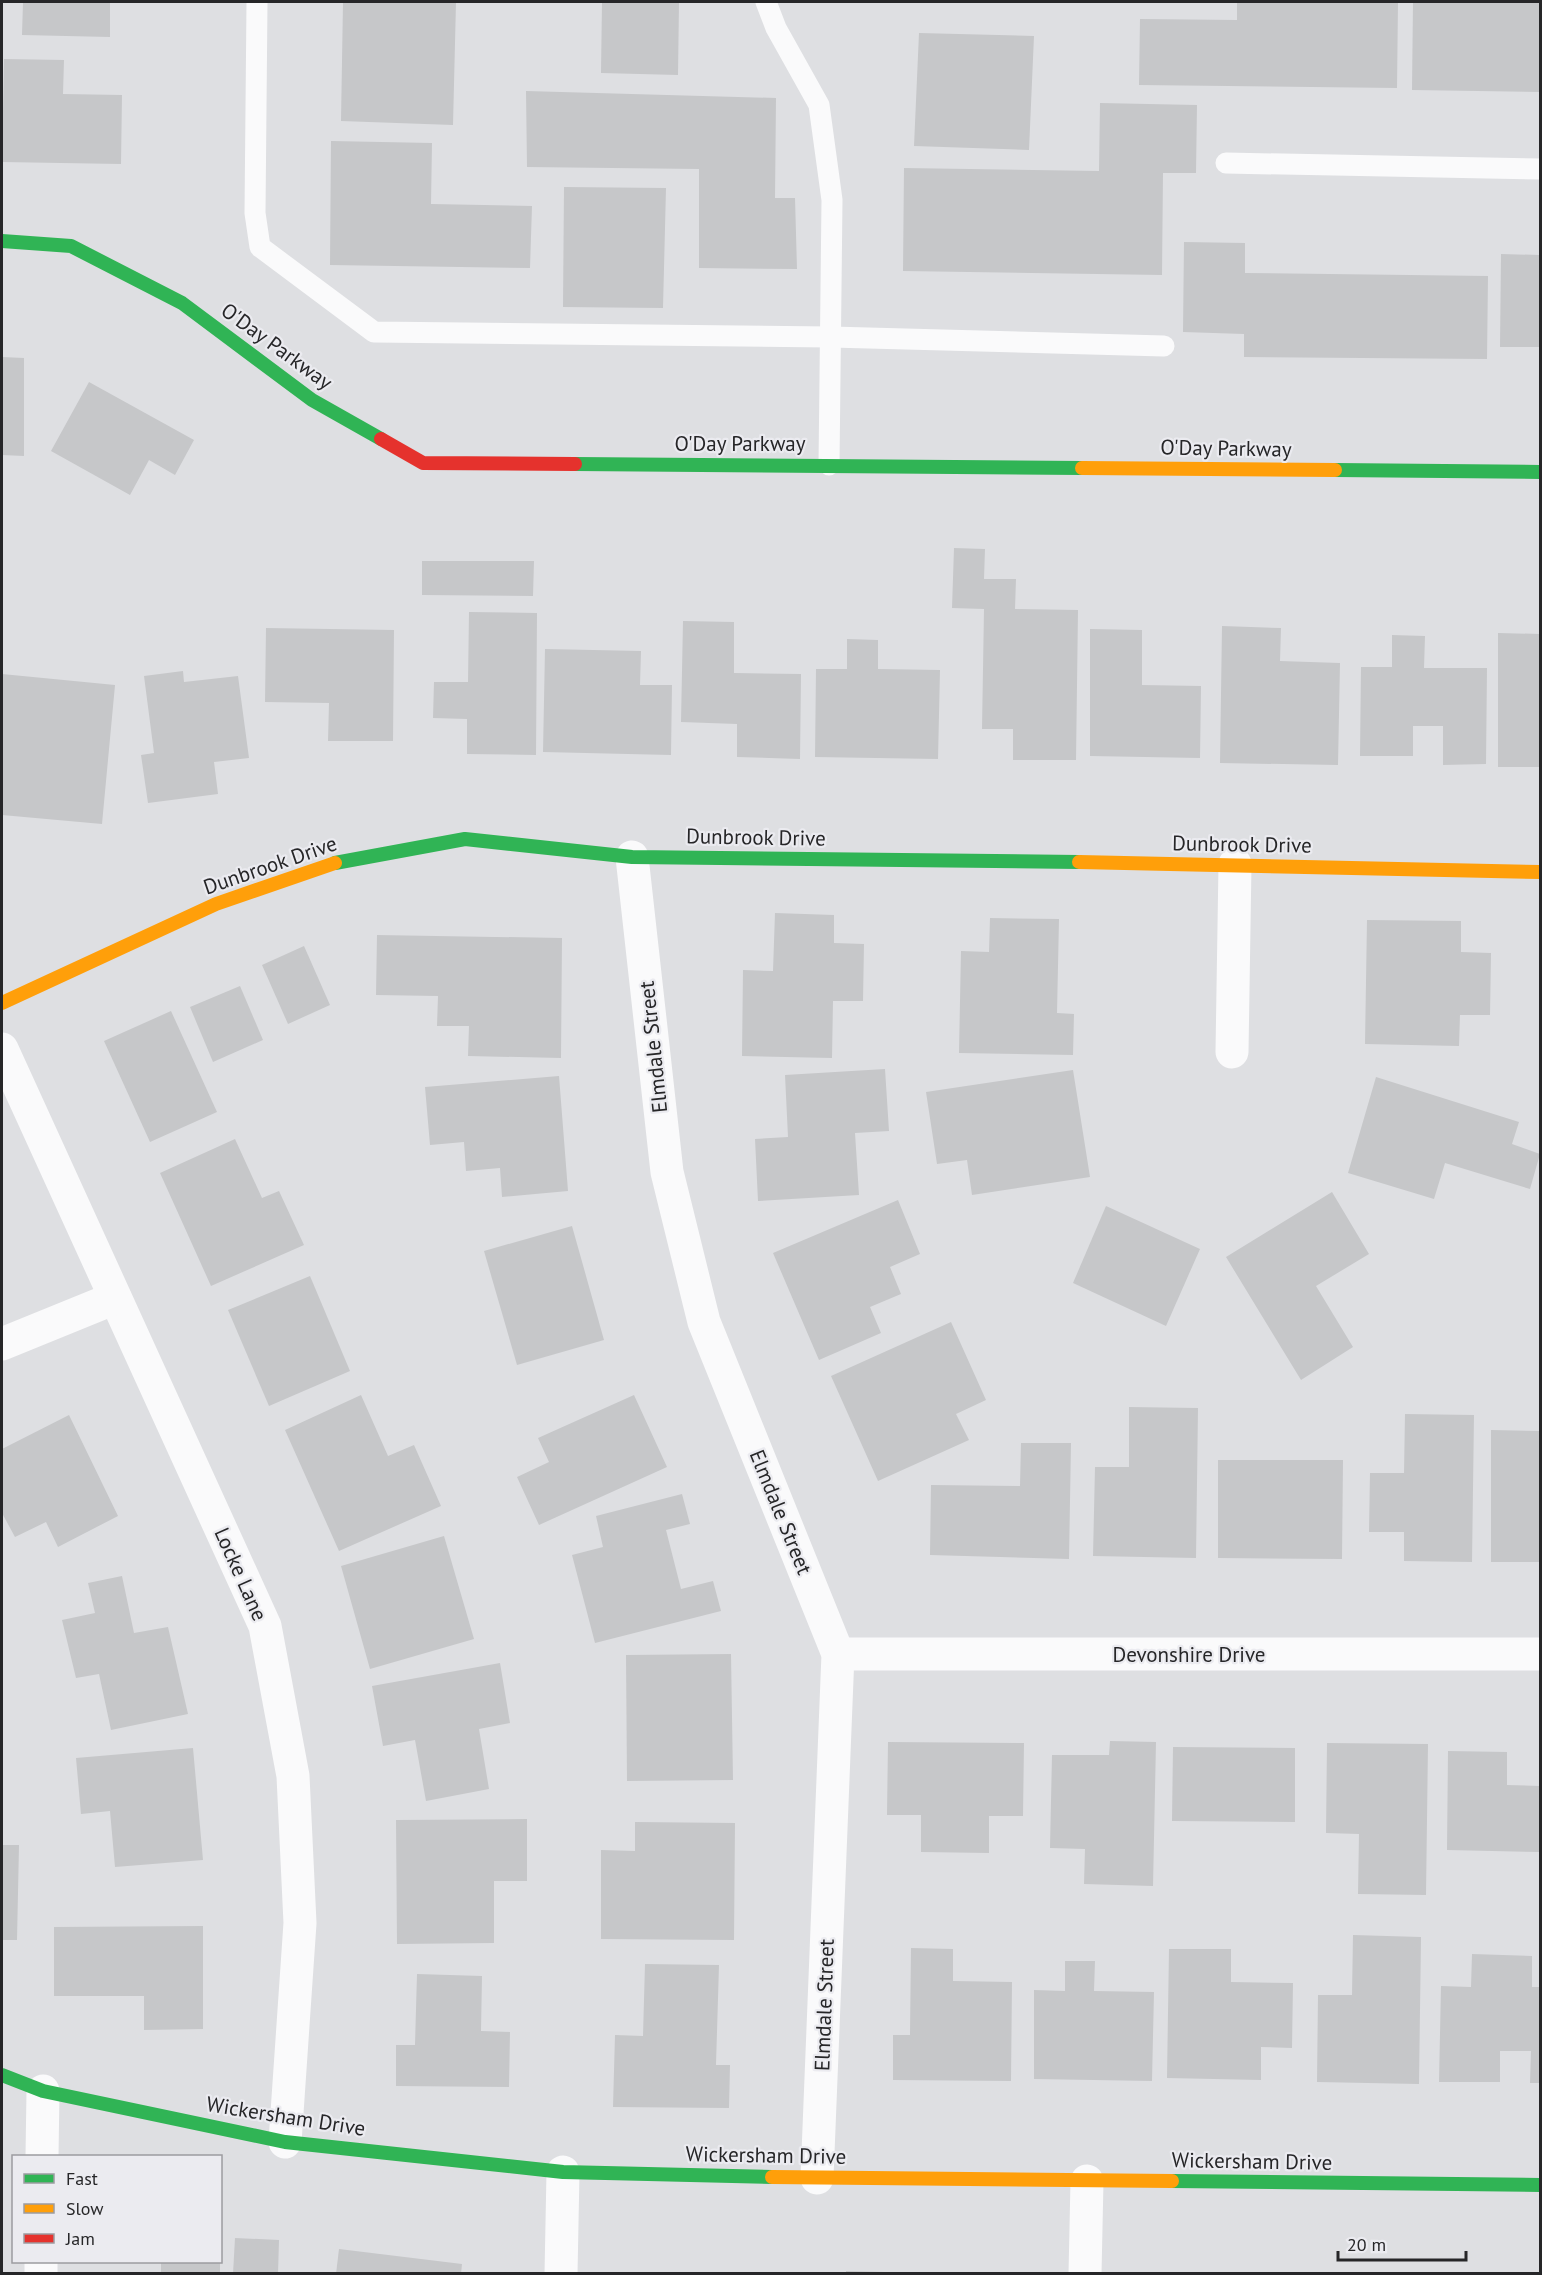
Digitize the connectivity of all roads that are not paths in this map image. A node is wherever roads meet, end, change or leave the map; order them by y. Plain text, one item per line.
1 (257, 2) edge
2 (766, 2) edge
3 (1226, 163) dead end
4 (1540, 169) edge
5 (2, 241) edge
6 (831, 338) junction
7 (1164, 346) dead end
8 (829, 465) junction
9 (1540, 472) edge
10 (632, 857) junction
11 (1235, 864) junction
12 (1540, 873) edge
13 (2, 1003) edge
14 (2, 1049) edge
15 (1232, 1052) dead end
16 (115, 1298) junction
17 (2, 1344) edge
18 (838, 1654) junction
19 (1540, 1654) edge
20 (2, 2074) edge
21 (43, 2091) junction
22 (285, 2142) junction
23 (42, 2155) edge
24 (563, 2172) junction
25 (817, 2178) junction
26 (1087, 2181) junction
27 (1540, 2185) edge
28 (561, 2274) edge
29 (1085, 2274) edge

1 - 6 lane
2 - 6 lane
3 - 4 lane
5 - 8 street, O'Day Parkway
6 - 7 lane
6 - 8 lane
8 - 9 street, O'Day Parkway
10 - 11 street, Dunbrook Drive
10 - 13 street, Dunbrook Drive
10 - 18 street, Elmdale Street
11 - 12 street, Dunbrook Drive
11 - 15 street
14 - 16 street, Locke Lane
16 - 17 street
16 - 22 street, Locke Lane
18 - 19 street, Devonshire Drive
18 - 25 street, Elmdale Street
20 - 21 street, Wickersham Drive
21 - 22 street, Wickersham Drive
21 - 23 street
22 - 24 street, Wickersham Drive
24 - 25 street, Wickersham Drive
24 - 28 street
25 - 26 street, Wickersham Drive
26 - 27 street, Wickersham Drive
26 - 29 street

